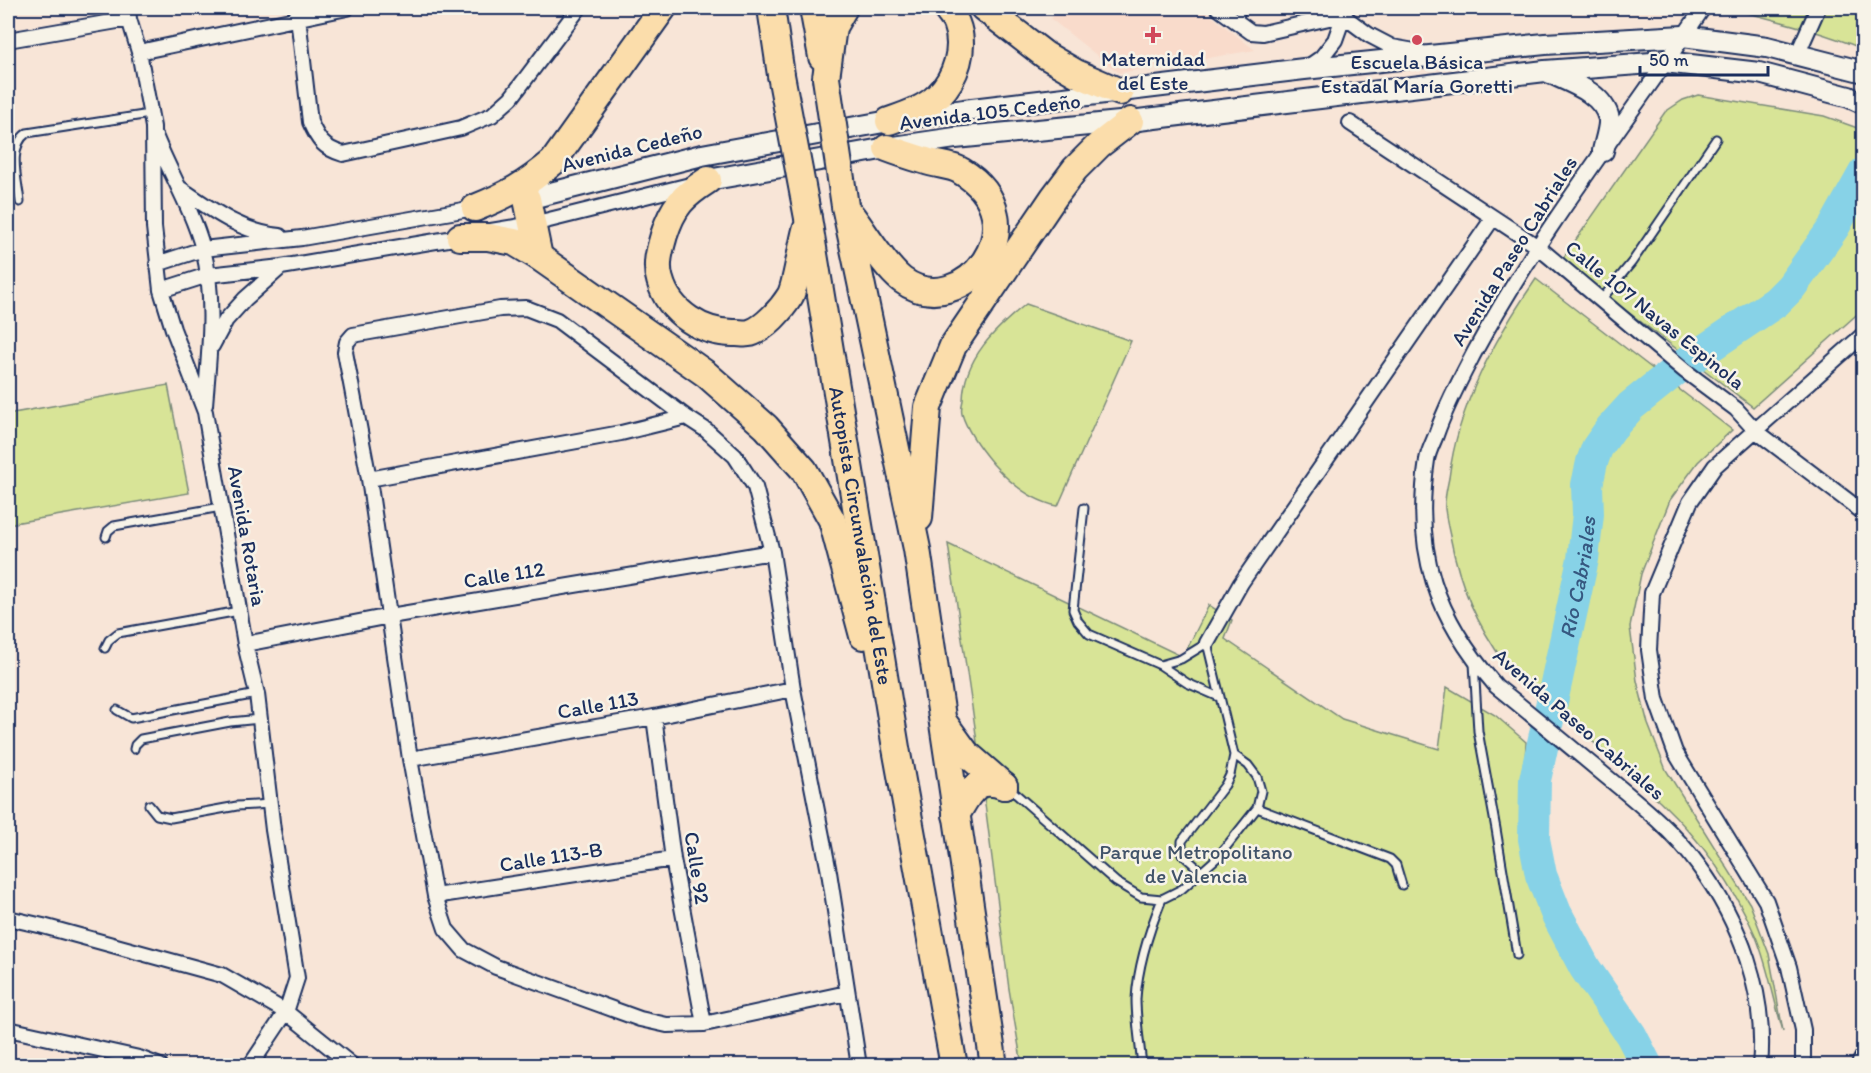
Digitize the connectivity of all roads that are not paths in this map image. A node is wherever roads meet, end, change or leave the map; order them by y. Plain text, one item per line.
1 (347, 8) edge
2 (579, 8) edge
3 (663, 8) edge
4 (771, 8) edge
5 (813, 8) edge
6 (844, 8) edge
7 (946, 8) edge
8 (984, 8) edge
9 (1218, 8) edge
10 (1242, 8) edge
11 (1703, 8) edge
12 (1818, 8) edge
13 (1345, 11) edge
14 (298, 12) edge
15 (128, 13) edge
16 (1237, 23) junction
17 (1683, 36) junction
18 (8, 40) edge
19 (139, 52) junction
20 (1442, 55) junction
21 (1797, 55) junction
22 (1665, 62) junction
23 (1304, 69) junction
24 (1545, 71) junction
25 (1863, 71) edge
26 (826, 78) junction
27 (1120, 92) junction
28 (1856, 100) edge
29 (151, 121) junction
30 (1130, 121) junction
31 (889, 122) junction
32 (1350, 123) dead end
33 (1716, 139) dead end
34 (887, 148) junction
35 (1603, 151) junction
36 (708, 180) junction
37 (181, 189) junction
38 (526, 199) junction
39 (20, 202) dead end
40 (845, 206) junction
41 (475, 208) junction
42 (808, 218) junction
43 (1492, 218) junction
44 (532, 224) junction
45 (460, 237) junction
46 (302, 238) junction
47 (1538, 247) junction
48 (203, 249) junction
49 (539, 257) junction
50 (157, 264) junction
51 (281, 267) junction
52 (208, 275) junction
53 (161, 290) junction
54 (1601, 300) junction
55 (1863, 334) edge
56 (209, 351) junction
57 (205, 412) junction
58 (686, 417) junction
59 (1756, 430) junction
60 (369, 479) junction
61 (221, 507) junction
62 (1084, 508) dead end
63 (1863, 513) edge
64 (106, 537) dead end
65 (917, 549) junction
66 (772, 552) junction
67 (239, 611) junction
68 (390, 616) junction
69 (1206, 643) junction
70 (245, 644) junction
71 (105, 648) dead end
72 (1474, 660) junction
73 (1160, 665) junction
74 (793, 689) junction
75 (257, 694) junction
76 (1218, 697) junction
77 (117, 710) dead end
78 (654, 717) junction
79 (260, 719) junction
80 (942, 721) junction
81 (897, 748) junction
82 (134, 749) dead end
83 (1234, 755) junction
84 (410, 759) junction
85 (1004, 786) junction
86 (271, 804) junction
87 (149, 805) dead end
88 (1257, 808) junction
89 (956, 815) junction
90 (673, 859) junction
91 (1202, 872) junction
92 (1402, 885) dead end
93 (435, 896) junction
94 (1162, 899) junction
95 (8, 918) edge
96 (1517, 955) dead end
97 (847, 993) junction
98 (286, 1012) junction
99 (704, 1024) junction
100 (8, 1029) edge
101 (1863, 1054) edge
102 (160, 1065) edge
103 (250, 1065) edge
104 (353, 1065) edge
105 (859, 1065) edge
106 (954, 1065) edge
107 (994, 1065) edge
108 (1142, 1065) edge
109 (1760, 1065) edge
110 (1803, 1065) edge
111 (1858, 1065) edge

1 - 14 street
2 - 14 street
3 - 41 highway
4 - 42 highway, Autopista Circunvalación del Este, bridge
5 - 26 highway
6 - 26 highway
7 - 31 highway
8 - 27 highway
9 - 16 street
10 - 16 lane
11 - 17 street, Avenida Paseo Cabriales
12 - 21 street
13 - 16 street
13 - 20 street
13 - 23 street
14 - 19 street
15 - 18 street
15 - 19 street, Avenida Rotaria
17 - 20 main road
17 - 21 main road
17 - 22 street, Avenida Paseo Cabriales
19 - 29 street, Avenida Rotaria
20 - 23 main road
21 - 25 main road
22 - 24 main road, Avenida 105 Cedeño
22 - 28 main road, Avenida 105 Cedeño
22 - 35 street, Avenida Paseo Cabriales
23 - 27 main road
24 - 30 main road, Avenida 105 Cedeño
24 - 35 main road
26 - 40 highway, bridge
27 - 31 main road, Avenida Cedeño
29 - 37 street
29 - 39 lane
29 - 50 street, Avenida Rotaria
30 - 34 main road, Avenida 105 Cedeño
30 - 65 highway
31 - 38 main road, Avenida Cedeño
32 - 43 street, Calle 107 Navas Espinola
33 - 54 lane
34 - 36 main road, Avenida 105 Cedeño
34 - 40 highway
35 - 47 street, Avenida Paseo Cabriales
36 - 42 highway
36 - 44 street
37 - 46 street
37 - 48 street
38 - 41 street, Avenida Cedeño
38 - 44 highway
40 - 65 highway
41 - 46 street, Avenida Cedeño
42 - 81 highway, Autopista Circunvalación del Este
43 - 47 street, Calle 107 Navas Espinola
43 - 69 street
44 - 45 street
44 - 49 highway
45 - 49 highway
45 - 51 street
46 - 48 street, Avenida Cedeño
47 - 54 street, Calle 107 Navas Espinola
47 - 72 street, Avenida Paseo Cabriales
48 - 50 street, Avenida Cedeño
48 - 52 street
49 - 81 highway
50 - 53 street, Avenida Rotaria
51 - 52 street
51 - 56 street
52 - 53 street
52 - 56 street
53 - 57 street, Avenida Rotaria
54 - 59 street, Calle 107 Navas Espinola
55 - 59 street, Avenida Paseo Cabriales
56 - 57 street
57 - 61 street, Avenida Rotaria
58 - 60 street
58 - 60 street
58 - 66 street
59 - 63 street, Calle 107 Navas Espinola
59 - 110 street, Avenida Paseo Cabriales
60 - 68 street
61 - 64 lane
61 - 67 street, Avenida Rotaria
62 - 73 lane
65 - 80 highway
66 - 68 street, Calle 112
66 - 74 street
67 - 70 street, Avenida Rotaria
67 - 71 lane
68 - 70 street, Calle 112
68 - 84 street
69 - 73 lane
69 - 76 lane
70 - 75 street, Avenida Rotaria
72 - 96 lane
72 - 109 street, Avenida Paseo Cabriales
73 - 76 lane
74 - 78 street, Calle 113
74 - 97 street
75 - 77 lane
75 - 79 street, Avenida Rotaria
76 - 83 lane
78 - 84 street, Calle 113
78 - 90 street, Calle 92
79 - 82 lane
79 - 86 street, Avenida Rotaria
80 - 85 highway
80 - 89 highway
81 - 106 highway, Autopista Circunvalación del Este
83 - 88 lane
83 - 91 lane
84 - 93 street
85 - 89 highway
85 - 94 lane
86 - 87 lane
86 - 98 street, Avenida Rotaria
88 - 91 lane
88 - 92 lane
89 - 107 highway
90 - 93 street, Calle 113-B
90 - 99 street, Calle 92
91 - 94 lane
93 - 99 street
94 - 108 lane
95 - 98 street
97 - 99 street
97 - 105 street
98 - 103 street, Avenida Rotaria
98 - 104 street
100 - 102 street
101 - 111 street

